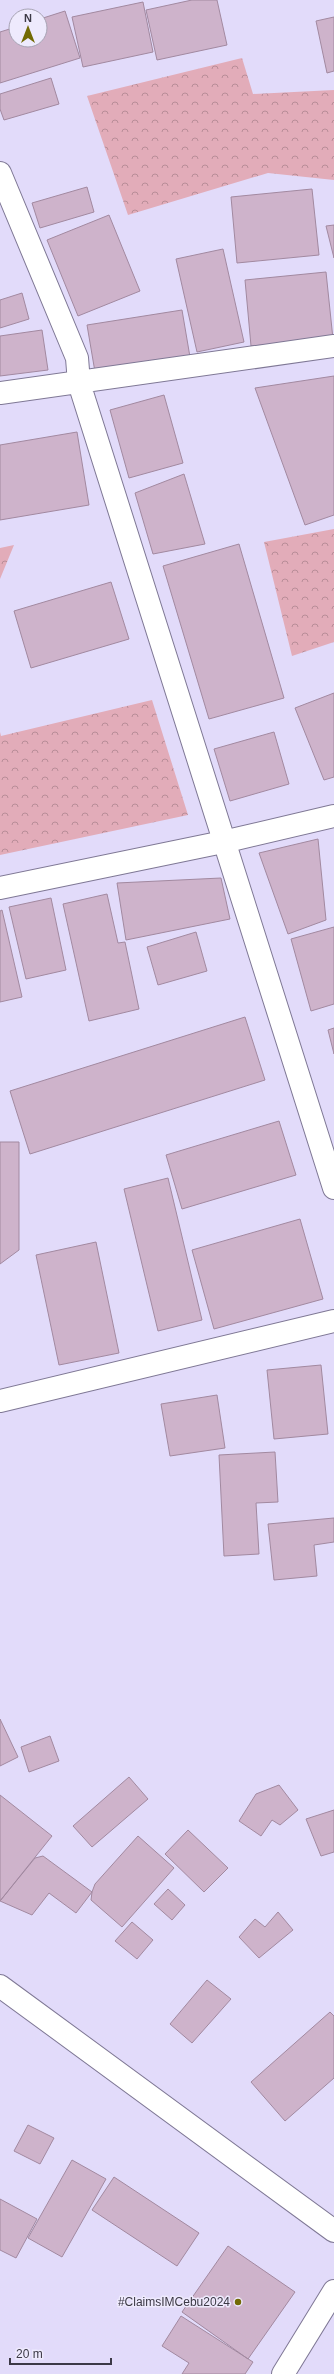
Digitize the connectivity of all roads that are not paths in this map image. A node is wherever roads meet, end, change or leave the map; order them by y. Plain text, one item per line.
1 (0, 173) edge
2 (334, 346) edge
3 (79, 383) junction
4 (0, 393) edge
5 (334, 816) edge
6 (223, 842) junction
7 (0, 888) edge
8 (334, 1188) edge
9 (334, 1321) edge
10 (0, 1401) edge
11 (0, 1986) edge
12 (334, 2231) edge
13 (334, 2291) edge
14 (283, 2374) edge

1 - 3 street
2 - 3 street
3 - 4 street
3 - 6 street
5 - 6 street
6 - 7 street
6 - 8 street
9 - 10 street
11 - 12 street
13 - 14 street

